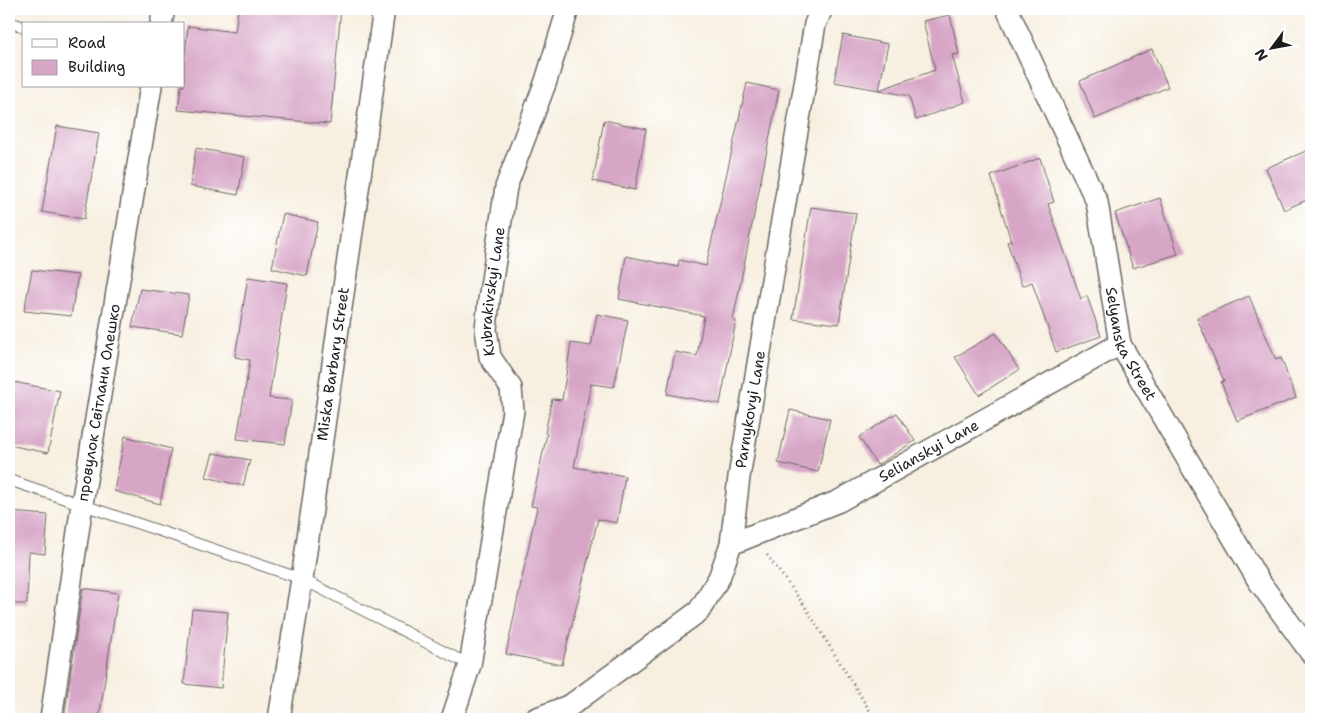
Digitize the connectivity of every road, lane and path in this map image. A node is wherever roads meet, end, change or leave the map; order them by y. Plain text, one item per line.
1 (164, 9) edge
2 (384, 9) edge
3 (568, 9) edge
4 (822, 9) edge
5 (1007, 9) edge
6 (9, 22) edge
7 (161, 22) edge
8 (22, 26) edge
9 (151, 88) edge
10 (1120, 344) junction
11 (9, 480) edge
12 (82, 504) junction
13 (752, 535) junction
14 (731, 544) junction
15 (302, 579) junction
16 (1311, 653) edge
17 (470, 665) junction
18 (51, 719) edge
19 (279, 719) edge
20 (452, 719) edge
21 (535, 719) edge
22 (875, 719) edge

1 - 7 street
2 - 15 street, Miska Barbary Street
3 - 17 street, Kubrakivskyi Lane
4 - 14 street, Parnykovyi Lane
5 - 10 street, Selyanska Street
6 - 8 lane
9 - 12 street, провулок Світлани Олешко
10 - 13 street, Selianskyi Lane
10 - 16 street, Selyanska Street
11 - 12 lane
12 - 15 lane
12 - 18 street, провулок Світлани Олешко
13 - 14 street, Selianskyi Lane
13 - 22 path
14 - 21 street, Parnykovyi Lane
15 - 17 lane
15 - 19 street, Miska Barbary Street
17 - 20 street, Kubrakivskyi Lane

